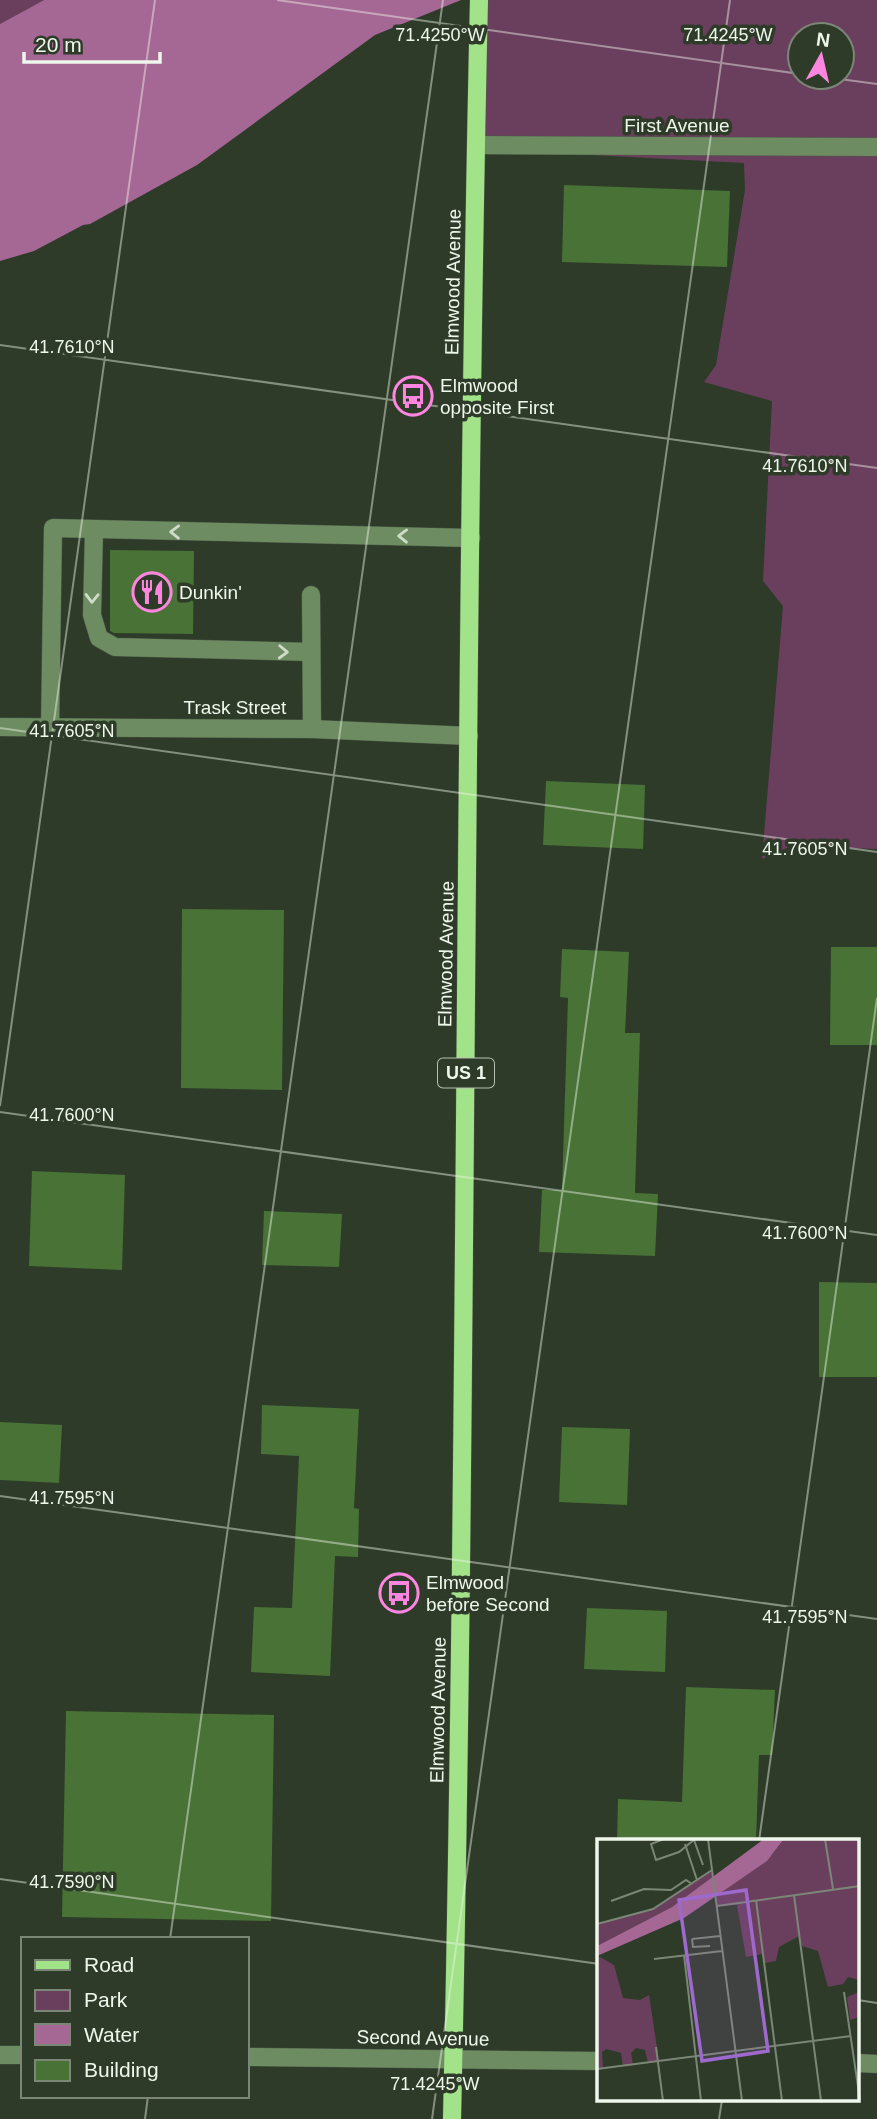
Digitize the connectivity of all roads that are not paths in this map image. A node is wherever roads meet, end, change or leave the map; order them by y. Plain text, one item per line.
1 (479, 0) edge
2 (476, 145) junction
3 (877, 147) edge
4 (94, 530) junction
5 (471, 538) junction
6 (311, 595) dead end
7 (311, 652) junction
8 (0, 727) edge
9 (50, 728) junction
10 (312, 729) junction
11 (469, 736) junction
12 (0, 2055) edge
13 (21, 2055) edge
14 (248, 2057) edge
15 (453, 2059) junction
16 (597, 2061) edge
17 (452, 2119) edge

1 - 2 main road, Elmwood Avenue / US 1
2 - 3 street, First Avenue
2 - 5 main road, Elmwood Avenue / US 1
5 -> 4 street
4 -> 7 street
4 - 9 street
5 - 11 main road, Elmwood Avenue / US 1
6 - 7 street
7 - 10 street
8 - 9 street, Trask Street
9 - 10 street, Trask Street
10 - 11 street, Trask Street
11 - 15 main road, Elmwood Avenue / US 1
12 - 13 street
14 - 15 street, Second Avenue
15 - 16 street, Second Avenue
15 - 17 main road, Elmwood Avenue / US 1

